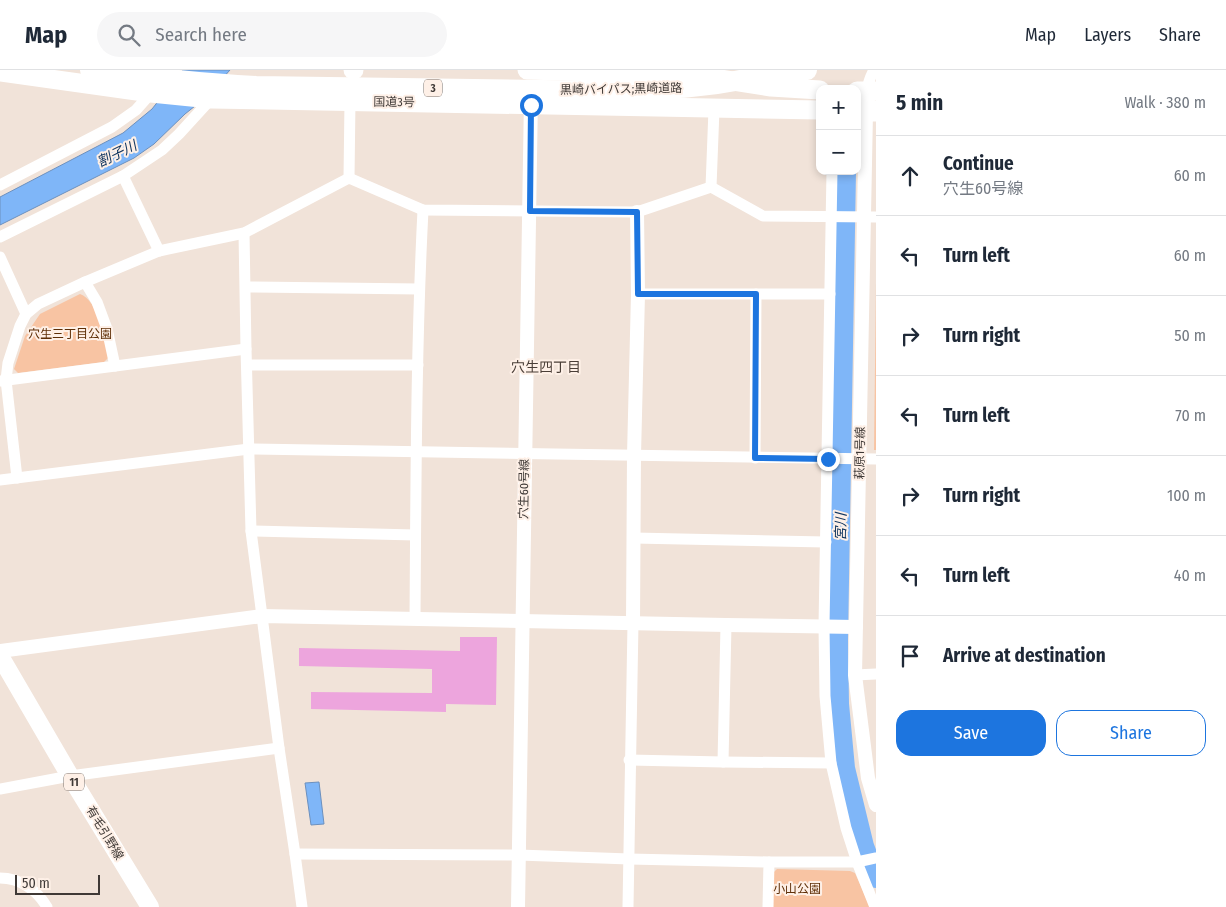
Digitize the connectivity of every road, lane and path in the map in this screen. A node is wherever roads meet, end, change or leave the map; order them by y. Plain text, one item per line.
1 (90, 70) edge
2 (527, 70) edge
3 (532, 70) edge
4 (774, 70) edge
5 (807, 70) edge
6 (874, 70) edge
7 (0, 72) edge
8 (714, 74) edge
9 (159, 88) junction
10 (816, 90) edge
11 (208, 98) junction
12 (350, 101) junction
13 (868, 102) edge
14 (531, 105) junction
15 (714, 109) junction
16 (816, 110) edge
17 (832, 175) edge
18 (123, 176) junction
19 (349, 178) junction
20 (0, 185) edge
21 (711, 187) junction
22 (422, 210) junction
23 (530, 211) junction
24 (637, 212) junction
25 (834, 216) junction
26 (865, 216) edge
27 (244, 234) junction
28 (0, 237) edge
29 (159, 251) junction
30 (0, 257) edge
31 (85, 282) junction
32 (246, 287) junction
33 (419, 289) junction
34 (638, 294) junction
35 (756, 294) junction
36 (830, 294) junction
37 (26, 314) junction
38 (246, 349) junction
39 (247, 364) junction
40 (418, 365) junction
41 (115, 366) junction
42 (3, 381) edge
43 (250, 450) junction
44 (416, 452) junction
45 (525, 454) junction
46 (634, 454) junction
47 (755, 458) junction
48 (831, 459) junction
49 (857, 459) junction
50 (876, 459) edge
51 (17, 478) junction
52 (0, 480) edge
53 (251, 531) junction
54 (415, 535) junction
55 (634, 538) junction
56 (826, 542) junction
57 (262, 616) junction
58 (415, 619) junction
59 (522, 621) junction
60 (633, 623) junction
61 (726, 625) junction
62 (826, 627) junction
63 (853, 627) junction
64 (0, 651) edge
65 (0, 656) edge
66 (876, 674) edge
67 (855, 675) junction
68 (279, 748) junction
69 (630, 760) junction
70 (723, 762) junction
71 (831, 763) junction
72 (70, 776) junction
73 (0, 789) edge
74 (876, 806) edge
75 (295, 854) junction
76 (519, 856) junction
77 (876, 858) edge
78 (628, 860) junction
79 (769, 862) junction
80 (856, 862) junction
81 (0, 878) edge
82 (46, 907) edge
83 (150, 907) edge
84 (302, 907) edge
85 (518, 907) edge
86 (628, 907) edge
87 (768, 907) edge
88 (875, 907) edge

1 - 9 highway, 3
2 - 3 highway
3 - 8 highway
3 - 14 street, 穴生60号線
4 - 9 highway, 黒崎バイパス;黒崎道路 / 3
5 - 8 highway
6 - 13 street
7 - 9 highway, 国道3号 / 3
8 - 10 highway
9 - 11 highway, 国道3号 / 3
9 - 20 street
11 - 12 highway, 国道3号 / 3
11 - 18 street
12 - 14 highway, 国道3号 / 3
12 - 19 street
13 - 26 street, 萩原1号線
14 - 15 highway, 国道3号 / 3
14 - 23 street, 穴生60号線
15 - 16 highway, 国道3号 / 3
15 - 21 street
17 - 25 street
18 - 28 street
18 - 29 street
19 - 22 street
19 - 27 street
21 - 24 street
21 - 25 street
22 - 23 street
22 - 33 street
23 - 24 street
23 - 45 street, 穴生60号線
24 - 34 street
25 - 26 street
25 - 36 street
26 - 49 street, 萩原1号線
27 - 29 street
27 - 32 street
29 - 31 street
30 - 37 street
31 - 37 street
31 - 41 street
32 - 33 street
32 - 38 street
33 - 40 street
34 - 35 street
34 - 46 street
35 - 36 street
35 - 47 street
36 - 48 street
37 - 42 street
38 - 39 street
38 - 41 street
39 - 40 street
39 - 43 street
40 - 44 street
41 - 42 street
42 - 51 street
43 - 44 street
43 - 51 street
43 - 53 street
44 - 45 street
44 - 54 street
45 - 46 street
45 - 59 street, 穴生60号線
46 - 47 street
46 - 55 street
47 - 48 street
48 - 49 street
48 - 56 street
49 - 50 street
49 - 63 street, 萩原1号線
51 - 52 street
53 - 54 street
53 - 57 street
54 - 58 street
55 - 56 street
55 - 60 street
56 - 62 street
57 - 58 street
57 - 64 street
57 - 68 street
58 - 59 street
59 - 60 street
59 - 76 street, 穴生60号線
60 - 61 street
60 - 69 street
61 - 62 street
61 - 70 street
62 - 63 street
62 - 71 street
63 - 67 street, 萩原1号線
65 - 72 main road, 有毛引野線 / 11
66 - 67 street
67 - 74 street, 萩原1号線
68 - 72 street
68 - 75 street
69 - 70 street
69 - 78 street
70 - 71 street
71 - 80 street
72 - 73 street
72 - 83 main road, 有毛引野線 / 11
75 - 76 street
75 - 84 street
76 - 78 street
76 - 85 street, 穴生60号線
77 - 80 street
78 - 79 street
78 - 86 street
79 - 80 street
79 - 87 street
80 - 88 street
81 - 82 street

